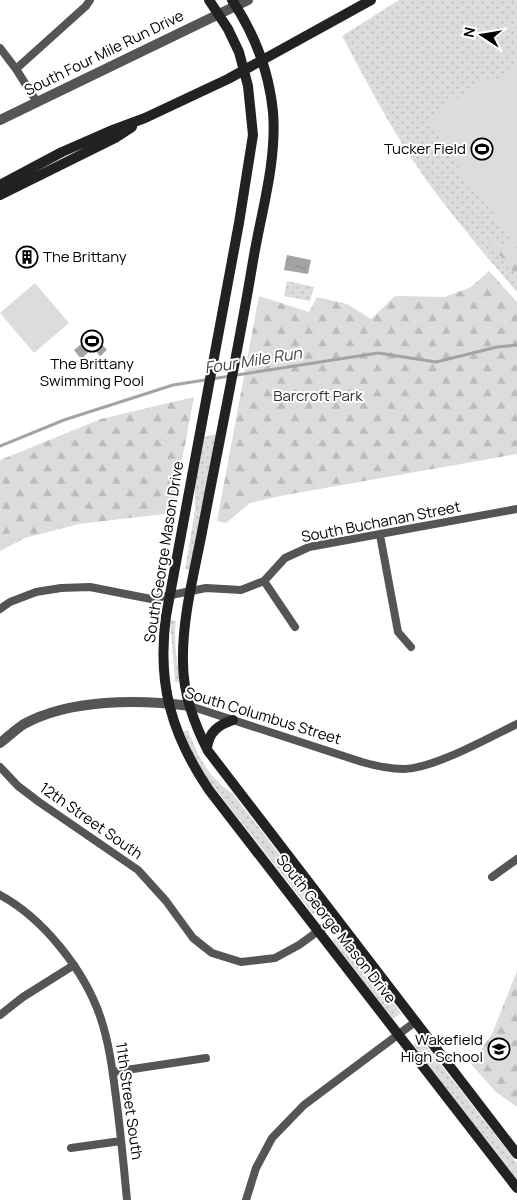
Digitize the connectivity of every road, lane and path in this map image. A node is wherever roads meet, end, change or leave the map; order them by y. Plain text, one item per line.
1 (90, 0) edge
2 (210, 0) edge
3 (248, 0) edge
4 (371, 0) edge
5 (234, 3) edge
6 (219, 15) junction
7 (0, 48) edge
8 (263, 61) junction
9 (16, 69) junction
10 (244, 70) junction
11 (37, 102) junction
12 (145, 118) junction
13 (0, 120) edge
14 (0, 185) edge
15 (0, 195) edge
16 (517, 509) edge
17 (380, 535) junction
18 (264, 581) junction
19 (191, 592) junction
20 (169, 597) junction
21 (0, 609) edge
22 (295, 627) dead end
23 (411, 647) dead end
24 (168, 703) junction
25 (190, 706) junction
26 (233, 720) junction
27 (517, 724) edge
28 (0, 744) edge
29 (207, 748) junction
30 (0, 767) edge
31 (517, 859) edge
32 (492, 877) dead end
33 (0, 895) edge
34 (336, 918) junction
35 (318, 931) junction
36 (74, 966) junction
37 (0, 1015) edge
38 (415, 1022) junction
39 (398, 1034) junction
40 (206, 1058) dead end
41 (113, 1072) junction
42 (121, 1141) junction
43 (71, 1148) dead end
44 (517, 1154) edge
45 (517, 1188) edge
46 (127, 1200) edge
47 (246, 1200) edge

1 - 9 street
2 - 6 main road, South George Mason Drive
3 - 5 street, South Four Mile Run Drive
4 - 8 main road
5 - 6 street, South Four Mile Run Drive
5 - 8 main road, South George Mason Drive
6 - 10 main road, South George Mason Drive
6 - 11 street, South Four Mile Run Drive
7 - 9 street
8 - 10 main road
8 - 19 main road, South George Mason Drive
9 - 11 street
10 - 12 main road
10 - 20 main road, South George Mason Drive
11 - 13 street, South Four Mile Run Drive
12 - 14 main road
12 - 15 main road
16 - 17 street, South Buchanan Street
17 - 18 street, South Buchanan Street
17 - 23 street
18 - 19 street, South Buchanan Street
18 - 22 street
19 - 20 street, South Buchanan Street
19 - 25 main road, South George Mason Drive
20 - 21 street, South Buchanan Street
20 - 24 main road, South George Mason Drive
24 - 25 street, South Columbus Street
24 - 28 street, South Columbus Street
24 - 35 main road, South George Mason Drive
25 - 26 street, South Columbus Street
25 - 29 main road, South George Mason Drive
26 - 27 street, South Columbus Street
26 - 29 main road
29 - 34 main road, South George Mason Drive
30 - 35 street, 12th Street South
31 - 32 street
33 - 36 street, 11th Street South
34 - 35 street, 12th Street South
34 - 38 main road, South George Mason Drive
35 - 39 main road, South George Mason Drive
36 - 37 street
36 - 41 street, 11th Street South
38 - 39 street
38 - 44 main road, South George Mason Drive
39 - 45 main road, South George Mason Drive
39 - 47 street
40 - 41 street
41 - 42 street, 11th Street South
42 - 43 street
42 - 46 street, 11th Street South

